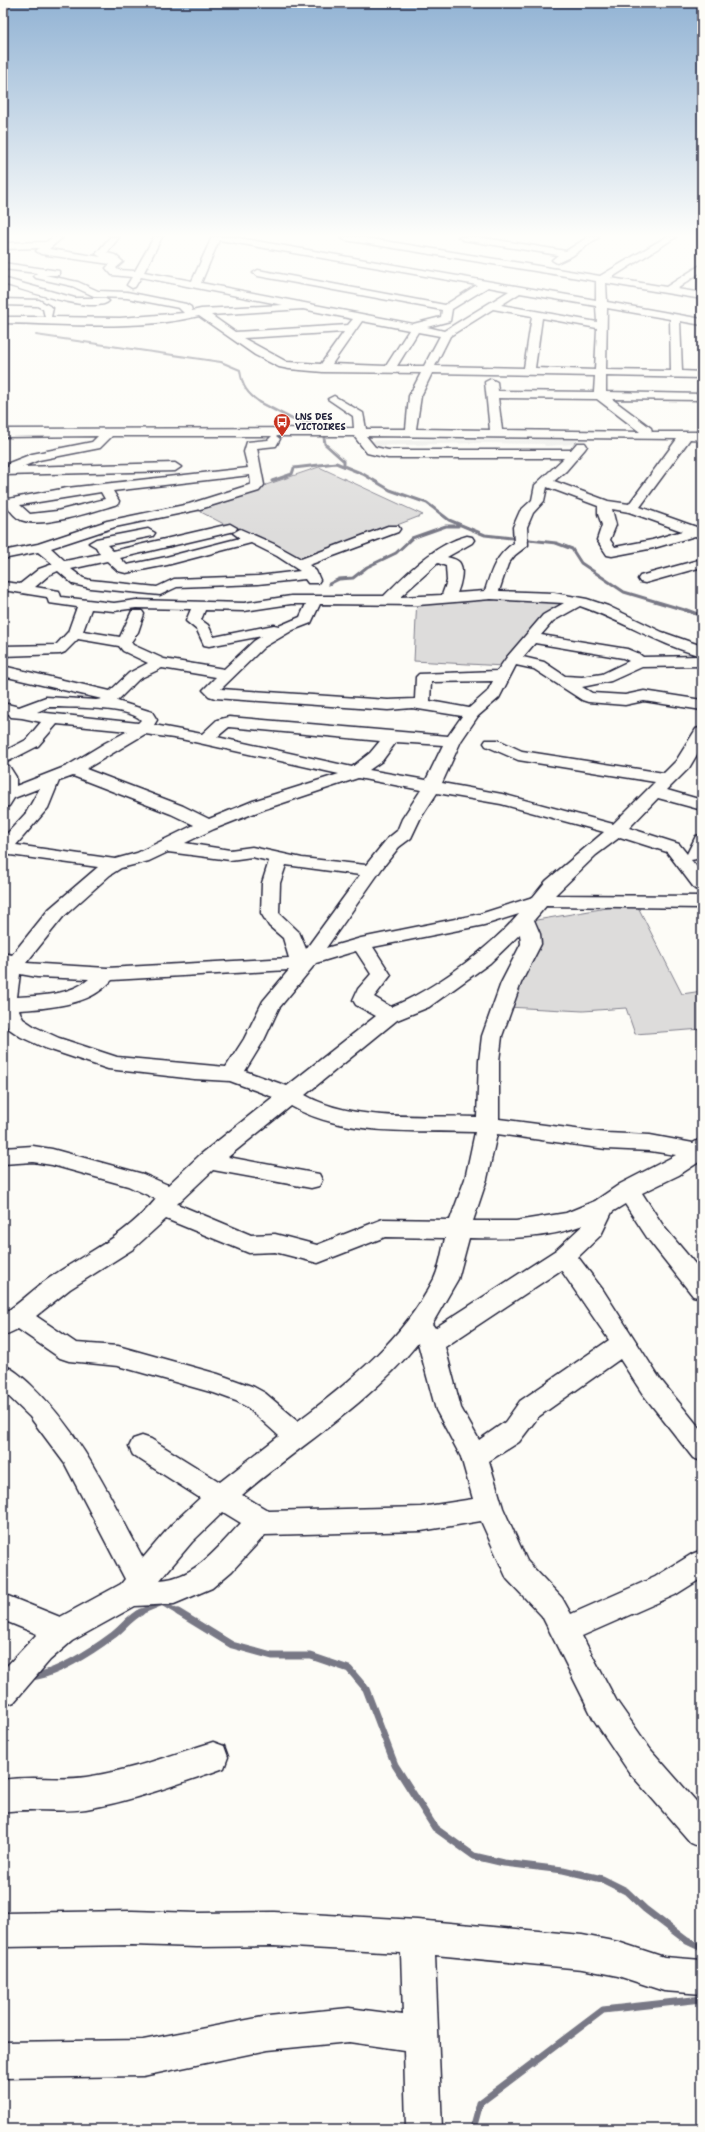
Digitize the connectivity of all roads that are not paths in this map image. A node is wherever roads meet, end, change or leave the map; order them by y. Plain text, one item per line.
1 (235, 336) edge
2 (346, 336) edge
3 (410, 336) edge
4 (445, 336) edge
5 (534, 336) edge
6 (602, 336) edge
7 (676, 336) edge
8 (323, 368) junction
9 (390, 370) junction
10 (426, 370) junction
11 (490, 371) junction
12 (529, 371) junction
13 (600, 373) junction
14 (677, 374) junction
15 (702, 374) edge
16 (492, 394) junction
17 (600, 396) junction
18 (702, 398) edge
19 (334, 399) dead end
20 (3, 428) edge
21 (411, 428) junction
22 (317, 430) junction
23 (358, 430) junction
24 (496, 431) junction
25 (647, 431) junction
26 (702, 432) edge
27 (3, 433) edge
28 (28, 433) junction
29 (108, 433) junction
30 (273, 433) junction
31 (589, 435) junction
32 (686, 436) junction
33 (702, 436) edge
34 (96, 445) junction
35 (21, 453) junction
36 (574, 454) junction
37 (173, 457) junction
38 (5, 466) edge
39 (255, 471) junction
40 (544, 482) junction
41 (105, 488) junction
42 (177, 489) junction
43 (7, 503) edge
44 (605, 504) junction
45 (186, 509) junction
46 (632, 509) junction
47 (138, 519) junction
48 (230, 528) junction
49 (393, 529) dead end
50 (87, 532) junction
51 (153, 532) junction
52 (699, 533) edge
53 (252, 539) junction
54 (466, 540) dead end
55 (96, 543) junction
56 (3, 544) edge
57 (166, 544) junction
58 (35, 548) junction
59 (3, 555) edge
60 (110, 556) junction
61 (436, 557) junction
62 (186, 560) junction
63 (702, 563) edge
64 (300, 564) junction
65 (62, 566) junction
66 (311, 574) junction
67 (645, 579) dead end
68 (20, 588) junction
69 (128, 589) junction
70 (160, 591) junction
71 (6, 592) edge
72 (491, 595) junction
73 (448, 599) junction
74 (311, 600) junction
75 (388, 601) junction
76 (578, 602) junction
77 (85, 605) junction
78 (200, 606) junction
79 (222, 607) junction
80 (136, 609) junction
81 (193, 621) junction
82 (288, 627) junction
83 (75, 634) junction
84 (531, 638) junction
85 (124, 642) junction
86 (3, 651) edge
87 (702, 651) edge
88 (512, 660) junction
89 (702, 661) edge
90 (639, 662) junction
91 (160, 663) junction
92 (3, 671) edge
93 (225, 674) junction
94 (502, 676) junction
95 (561, 680) junction
96 (110, 699) junction
97 (422, 704) junction
98 (702, 705) edge
99 (8, 713) edge
100 (472, 713) junction
101 (52, 720) junction
102 (143, 728) junction
103 (702, 732) edge
104 (392, 737) junction
105 (206, 739) junction
106 (453, 741) junction
107 (492, 742) dead end
108 (3, 759) edge
109 (3, 770) edge
110 (74, 770) junction
111 (356, 773) junction
112 (50, 780) junction
113 (661, 786) junction
114 (430, 788) junction
115 (4, 800) edge
116 (702, 805) edge
117 (208, 825) junction
118 (617, 830) junction
119 (166, 846) junction
120 (3, 848) edge
121 (279, 857) junction
122 (698, 857) edge
123 (116, 864) junction
124 (371, 871) junction
125 (702, 885) edge
126 (540, 900) junction
127 (702, 902) edge
128 (524, 920) junction
129 (361, 944) junction
130 (305, 960) junction
131 (9, 962) edge
132 (107, 974) junction
133 (4, 1004) edge
134 (390, 1015) junction
135 (232, 1074) junction
136 (289, 1095) junction
137 (488, 1125) junction
138 (701, 1150) edge
139 (3, 1156) edge
140 (208, 1161) junction
141 (311, 1180) dead end
142 (628, 1190) junction
143 (167, 1202) junction
144 (603, 1207) junction
145 (459, 1229) junction
146 (564, 1256) junction
147 (702, 1289) edge
148 (10, 1321) edge
149 (425, 1334) junction
150 (624, 1343) junction
151 (3, 1375) edge
152 (298, 1437) junction
153 (142, 1447) dead end
154 (702, 1450) edge
155 (474, 1456) junction
156 (221, 1496) junction
157 (489, 1508) junction
158 (261, 1521) junction
159 (702, 1563) edge
160 (136, 1586) junction
161 (3, 1607) edge
162 (565, 1630) junction
163 (62, 1631) junction
164 (3, 1692) edge
165 (213, 1757) dead end
166 (3, 1796) edge
167 (702, 1832) edge
168 (3, 1930) edge
169 (417, 1937) junction
170 (702, 1977) edge
171 (421, 2036) junction
172 (3, 2060) edge
173 (424, 2129) edge

1 - 8 street
2 - 8 street
3 - 9 street
4 - 10 street
5 - 12 street
6 - 13 street
7 - 14 street
8 - 9 street
9 - 10 street
10 - 11 street
10 - 21 street
11 - 12 street
11 - 16 street
12 - 13 street
13 - 14 street
13 - 17 street
14 - 15 street
16 - 17 street
16 - 24 street
17 - 18 street
17 - 25 street
19 - 23 street
20 - 22 street
21 - 23 street
21 - 24 street
22 - 23 street
22 - 30 street
23 - 24 street
23 - 36 street
24 - 25 street
24 - 31 street
25 - 26 street
27 - 28 street
28 - 29 street
28 - 35 street
29 - 30 street
29 - 34 street
30 - 39 street
31 - 32 street
31 - 36 street
32 - 33 street
32 - 46 street
34 - 35 street
34 - 37 street
35 - 37 street
35 - 38 street
36 - 40 street
37 - 38 street
37 - 42 street
39 - 42 street
39 - 45 street
40 - 44 street
40 - 72 street
41 - 42 street
41 - 43 street
41 - 43 street
42 - 45 street
44 - 46 street
44 - 52 street
45 - 47 street
45 - 48 street
46 - 52 street
47 - 50 street
47 - 51 street
48 - 53 street
48 - 57 street
49 - 64 street
50 - 55 street
50 - 58 street
51 - 55 street
51 - 57 street
53 - 62 street
53 - 64 street
54 - 61 street
55 - 60 street
56 - 58 street
57 - 60 street
57 - 62 street
58 - 59 street
58 - 65 street
60 - 62 street
60 - 65 street
61 - 73 street
61 - 75 street
63 - 67 street
64 - 66 street
65 - 68 street
65 - 69 street
66 - 70 street
66 - 74 street
68 - 71 street
68 - 77 street
69 - 70 street
69 - 80 street
70 - 79 street
72 - 73 street
72 - 76 street
73 - 75 street
74 - 75 street
74 - 79 street
74 - 82 street
76 - 84 street
76 - 87 street
77 - 80 street
77 - 83 street
78 - 79 street
78 - 80 street
78 - 81 street
80 - 81 street
80 - 85 street
81 - 82 street
82 - 93 street
83 - 85 street
83 - 86 street
84 - 88 street
84 - 90 street
85 - 91 street
88 - 94 street
88 - 95 street
89 - 90 street
90 - 95 street
91 - 93 street
91 - 96 street
92 - 96 street
93 - 97 street
94 - 97 street
94 - 100 street
95 - 98 street
96 - 99 street
96 - 102 street
97 - 100 street
99 - 101 street
100 - 106 street
101 - 102 street
101 - 108 street
102 - 105 street
102 - 110 street
103 - 113 street
104 - 105 street
104 - 106 street
104 - 111 street
105 - 111 street
106 - 114 street
107 - 113 street
109 - 115 street
110 - 112 street
110 - 117 street
111 - 114 street
111 - 117 street
112 - 115 street
112 - 120 street
113 - 116 street
113 - 118 street
114 - 118 street
114 - 124 street
117 - 119 street
118 - 122 street
118 - 126 street
119 - 121 street
119 - 123 street
120 - 123 street
121 - 124 street
121 - 130 street
122 - 125 street
123 - 131 street
124 - 130 street
126 - 127 street
126 - 128 street
126 - 129 street
128 - 134 street
128 - 137 street
129 - 130 street
129 - 134 street
130 - 132 street
130 - 135 street
131 - 132 street
131 - 133 street
132 - 133 street
133 - 135 street
134 - 136 street
135 - 136 street
136 - 137 street
136 - 140 street
137 - 138 street
137 - 145 street
138 - 142 street
139 - 143 street
140 - 141 street
140 - 143 street
142 - 144 street
142 - 147 street
143 - 145 street
143 - 148 street
144 - 145 street
144 - 146 street
145 - 149 street
146 - 149 street
146 - 150 street
148 - 152 street
149 - 152 street
149 - 155 street
150 - 154 street
150 - 155 street
151 - 160 street
152 - 156 street
153 - 156 street
155 - 157 street
156 - 158 street
156 - 160 street
157 - 158 street
157 - 162 street
158 - 160 street
159 - 162 street
160 - 163 street
161 - 163 street
162 - 167 street
163 - 164 street
165 - 166 street
168 - 169 street
169 - 170 street
169 - 171 street
171 - 172 street
171 - 173 street

